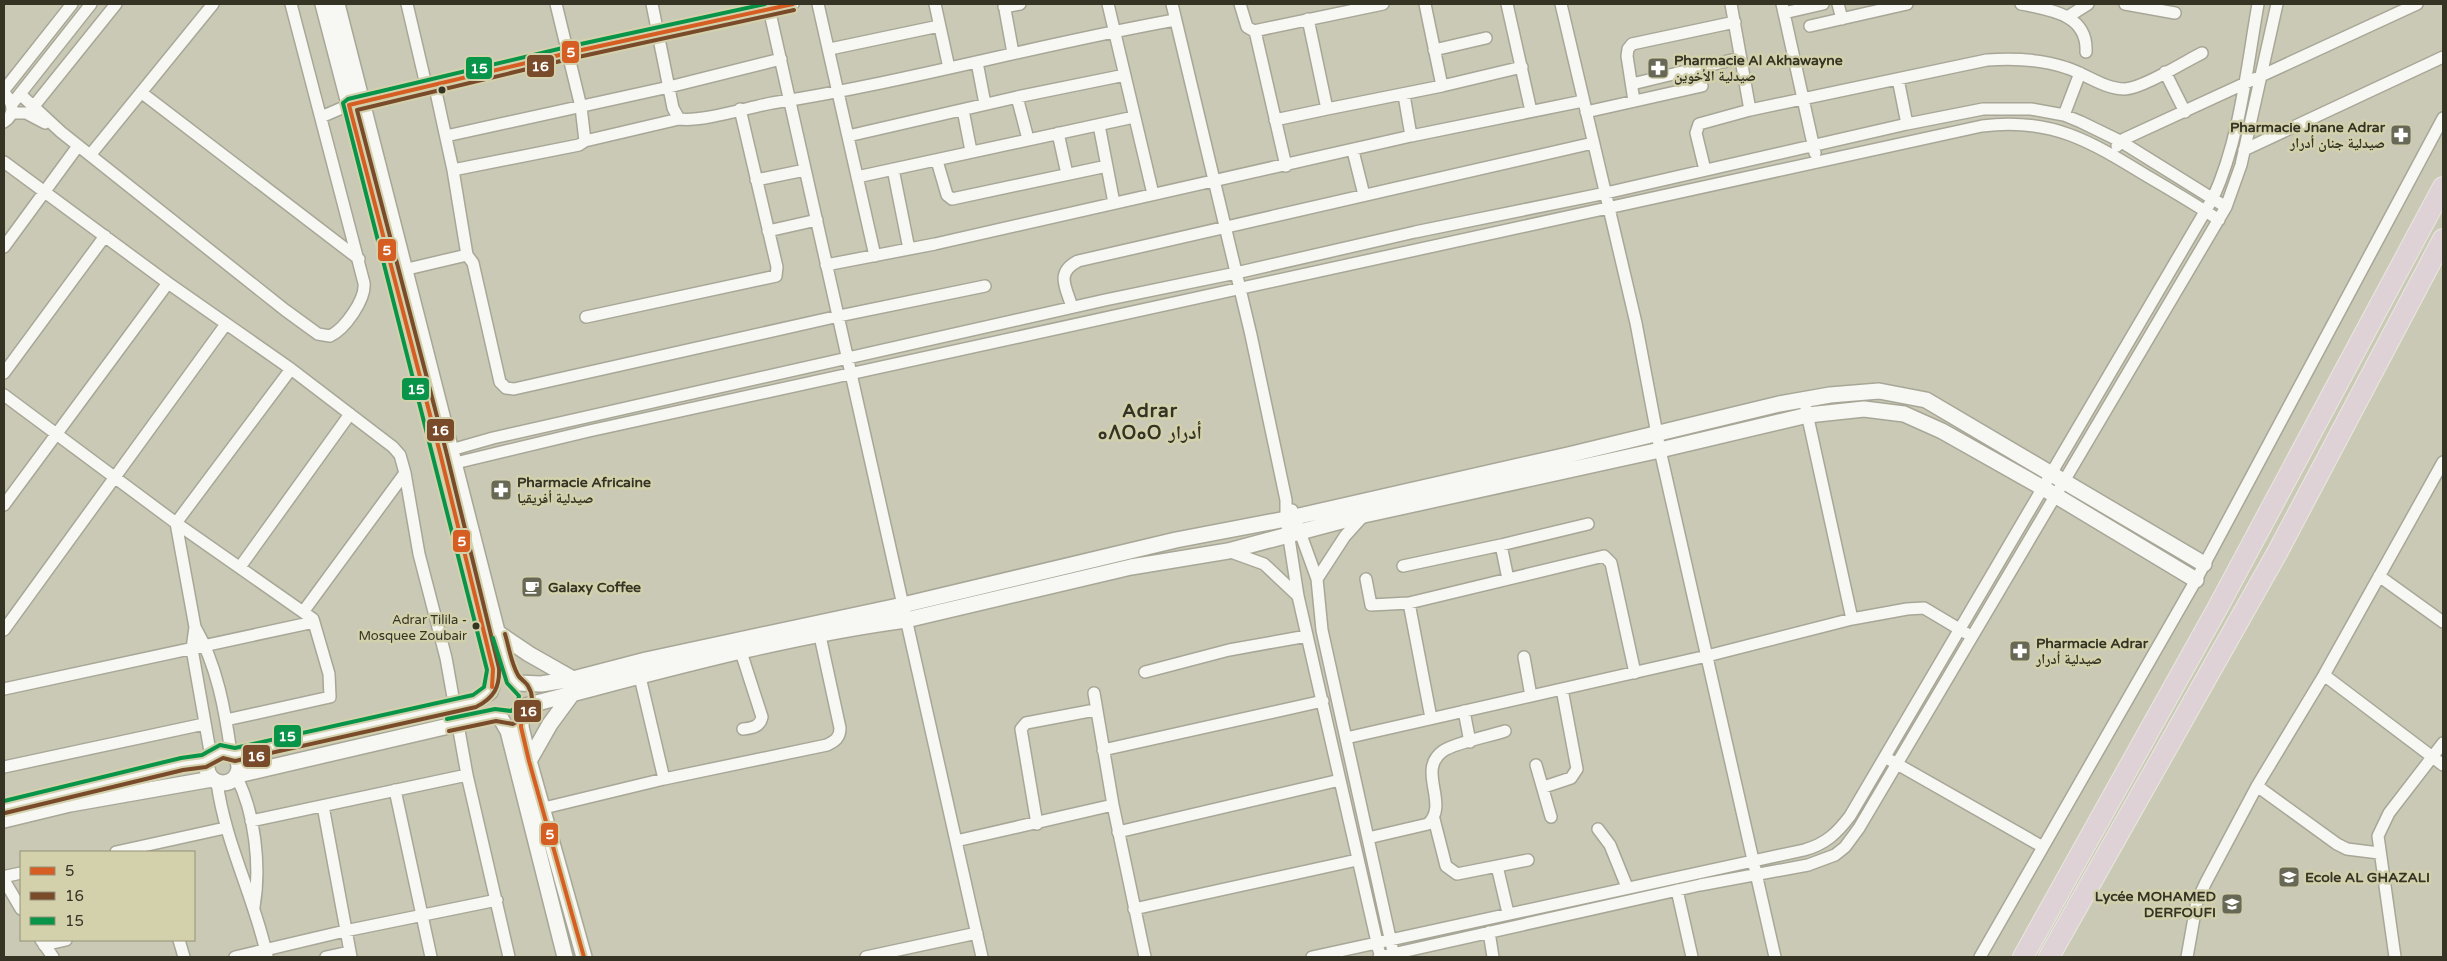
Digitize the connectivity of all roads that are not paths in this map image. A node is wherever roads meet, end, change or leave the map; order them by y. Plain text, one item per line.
1 (72, 4) edge
2 (91, 4) edge
3 (116, 4) edge
4 (213, 4) edge
5 (291, 4) edge
6 (323, 4) edge
7 (337, 4) edge
8 (407, 4) edge
9 (556, 4) edge
10 (652, 4) edge
11 (793, 4) edge
12 (818, 4) edge
13 (934, 4) edge
14 (1020, 4) edge
15 (1108, 4) edge
16 (1172, 4) edge
17 (1240, 4) edge
18 (1383, 4) edge
19 (1425, 4) edge
20 (1507, 4) edge
21 (1562, 4) edge
22 (1731, 4) edge
23 (1823, 4) edge
24 (1838, 4) edge
25 (1907, 4) edge
26 (2021, 4) edge
27 (2088, 4) edge
28 (2125, 4) edge
29 (2258, 4) edge
30 (2277, 4) edge
31 (2417, 4) edge
32 (1004, 5) edge
33 (768, 6) edge
34 (2053, 7) edge
35 (1783, 8) edge
36 (2175, 13) dead end
37 (2069, 16) junction
38 (1842, 19) junction
39 (1175, 20) junction
40 (1308, 20) junction
41 (1735, 22) junction
42 (939, 26) junction
43 (1810, 26) dead end
44 (1115, 31) junction
45 (1255, 31) junction
46 (656, 33) junction
47 (1486, 38) dead end
48 (830, 49) junction
49 (1434, 50) junction
50 (2086, 52) dead end
51 (568, 53) junction
52 (1013, 53) junction
53 (2202, 53) dead end
54 (2443, 57) edge
55 (781, 58) junction
56 (1740, 58) junction
57 (977, 62) junction
58 (1522, 67) junction
59 (949, 68) junction
60 (2165, 72) junction
61 (2080, 73) junction
62 (1125, 75) junction
63 (2261, 77) junction
64 (1898, 80) junction
65 (430, 84) junction
66 (1632, 84) junction
67 (2244, 85) junction
68 (1442, 86) junction
69 (1702, 86) dead end
70 (669, 87) junction
71 (4, 90) edge
72 (839, 92) junction
73 (4, 93) edge
74 (142, 93) junction
75 (20, 94) junction
76 (1404, 95) junction
77 (1017, 97) junction
78 (789, 100) junction
79 (1804, 100) junction
80 (1634, 101) junction
81 (355, 104) junction
82 (985, 104) junction
83 (34, 106) junction
84 (1585, 106) junction
85 (581, 107) junction
86 (12, 108) junction
87 (740, 109) junction
88 (1327, 109) junction
89 (963, 110) junction
90 (1750, 110) junction
91 (1532, 111) junction
92 (2185, 112) junction
93 (2064, 115) junction
94 (321, 117) junction
95 (1134, 117) junction
96 (2443, 118) edge
97 (679, 119) junction
98 (1275, 120) junction
99 (4, 122) edge
100 (2081, 122) junction
101 (1907, 124) junction
102 (1100, 125) junction
103 (62, 132) junction
104 (1058, 133) junction
105 (446, 136) junction
106 (848, 136) junction
107 (1411, 136) junction
108 (2076, 136) junction
109 (1028, 139) junction
110 (585, 141) junction
111 (2120, 141) junction
112 (1593, 143) junction
113 (78, 146) junction
114 (1813, 146) junction
115 (2244, 150) junction
116 (1353, 151) junction
117 (971, 152) junction
118 (91, 154) junction
119 (2112, 155) junction
120 (937, 161) junction
121 (4, 162) edge
122 (1817, 162) junction
123 (1107, 166) junction
124 (1286, 166) junction
125 (453, 170) junction
126 (804, 170) junction
127 (893, 170) junction
128 (1705, 170) junction
129 (1067, 174) junction
130 (857, 177) junction
131 (756, 180) junction
132 (1215, 182) junction
133 (2443, 187) edge
134 (44, 192) junction
135 (1606, 193) junction
136 (1153, 194) junction
137 (1364, 194) junction
138 (2213, 198) junction
139 (1114, 203) junction
140 (2226, 207) junction
141 (1609, 208) junction
142 (2206, 211) junction
143 (817, 220) junction
144 (2218, 220) junction
145 (1225, 227) junction
146 (768, 231) junction
147 (105, 236) junction
148 (2443, 239) edge
149 (4, 247) edge
150 (908, 248) junction
151 (467, 255) junction
152 (875, 256) junction
153 (359, 259) junction
154 (826, 265) junction
155 (399, 271) junction
156 (1236, 273) junction
157 (168, 283) junction
158 (985, 286) dead end
159 (1239, 288) junction
160 (1072, 307) junction
161 (839, 316) junction
162 (586, 317) dead end
163 (226, 324) junction
164 (848, 357) junction
165 (291, 369) junction
166 (4, 373) edge
167 (851, 373) junction
168 (4, 395) edge
169 (1804, 400) junction
170 (350, 414) junction
171 (1808, 415) junction
172 (57, 434) junction
173 (1657, 434) junction
174 (1660, 450) junction
175 (447, 458) junction
176 (2443, 462) edge
177 (405, 473) junction
178 (116, 477) junction
179 (2058, 477) junction
180 (2050, 491) junction
181 (4, 505) edge
182 (1364, 515) junction
183 (176, 523) junction
184 (1588, 524) dead end
185 (1292, 525) junction
186 (1501, 545) junction
187 (1228, 551) junction
188 (2204, 564) junction
189 (1403, 566) dead end
190 (240, 567) junction
191 (2379, 576) junction
192 (1317, 579) junction
193 (1366, 579) dead end
194 (1508, 579) junction
195 (2196, 580) junction
196 (1298, 596) junction
197 (1409, 603) junction
198 (303, 612) junction
199 (904, 612) junction
200 (1852, 619) junction
201 (314, 622) junction
202 (2443, 622) edge
203 (195, 627) junction
204 (1960, 629) junction
205 (4, 630) edge
206 (498, 633) junction
207 (820, 636) junction
208 (1307, 636) junction
209 (1972, 636) junction
210 (206, 647) junction
211 (192, 649) junction
212 (741, 652) junction
213 (1707, 656) junction
214 (1524, 657) dead end
215 (1145, 672) dead end
216 (1635, 673) junction
217 (2324, 674) junction
218 (640, 677) junction
219 (515, 682) junction
220 (573, 686) junction
221 (4, 689) edge
222 (1562, 689) junction
223 (491, 690) junction
224 (1094, 693) dead end
225 (1531, 696) junction
226 (1323, 701) junction
227 (455, 704) junction
228 (523, 709) junction
229 (1095, 710) junction
230 (1464, 711) junction
231 (498, 716) junction
232 (1431, 718) junction
233 (226, 720) junction
234 (458, 722) junction
235 (204, 724) junction
236 (743, 729) dead end
237 (1505, 731) dead end
238 (1346, 738) junction
239 (1470, 742) junction
240 (2443, 744) edge
241 (1103, 750) junction
242 (232, 754) junction
243 (1884, 757) junction
244 (210, 758) junction
245 (2434, 758) junction
246 (529, 761) junction
247 (1897, 764) junction
248 (1536, 765) dead end
249 (2443, 765) edge
250 (4, 767) edge
251 (467, 775) junction
252 (237, 776) junction
253 (664, 779) junction
254 (1340, 780) junction
255 (214, 781) junction
256 (2257, 786) junction
257 (1544, 787) junction
258 (395, 790) junction
259 (1857, 804) junction
260 (1113, 805) junction
261 (323, 806) junction
262 (4, 807) edge
263 (544, 808) junction
264 (1869, 811) junction
265 (1551, 817) dead end
266 (1434, 819) junction
267 (4, 820) edge
268 (251, 821) junction
269 (1037, 824) junction
270 (225, 828) junction
271 (1598, 829) dead end
272 (1118, 832) junction
273 (1368, 838) junction
274 (956, 841) junction
275 (2043, 847) junction
276 (154, 848) edge
277 (126, 851) edge
278 (2379, 853) junction
279 (1357, 860) junction
280 (1528, 860) dead end
281 (1754, 861) junction
282 (1497, 866) junction
283 (20, 873) edge
284 (1756, 875) junction
285 (1627, 887) junction
286 (1677, 890) junction
287 (497, 900) junction
288 (20, 907) edge
289 (254, 908) junction
290 (1134, 910) junction
291 (1508, 913) junction
292 (420, 916) junction
293 (345, 931) junction
294 (977, 932) junction
295 (1488, 932) junction
296 (179, 941) edge
297 (1391, 941) junction
298 (43, 942) edge
299 (1377, 944) junction
300 (266, 954) edge
301 (350, 954) edge
302 (889, 955) edge
303 (1394, 956) edge
304 (53, 957) edge
305 (184, 957) edge
306 (235, 957) edge
307 (326, 957) edge
308 (431, 957) edge
309 (509, 957) edge
310 (565, 957) edge
311 (584, 957) edge
312 (866, 957) edge
313 (982, 957) edge
314 (1145, 957) edge
315 (1312, 957) edge
316 (1380, 957) edge
317 (1494, 957) edge
318 (1692, 957) edge
319 (1775, 957) edge
320 (1980, 957) edge
321 (2023, 957) edge
322 (2049, 957) edge
323 (2187, 957) edge
324 (2395, 957) edge

1 - 71 street
2 - 75 street
3 - 83 street
4 - 74 street
5 - 94 street
6 - 81 street
7 - 81 street
8 - 65 street
9 - 51 street
10 - 46 street
11 - 33 street
12 - 48 street
13 - 42 street
14 - 32 street
15 - 44 street
16 - 39 street
17 - 45 street
18 - 40 street
19 - 49 street
20 - 58 street
21 - 84 street
22 - 41 street
23 - 35 street
24 - 38 street
25 - 38 street
26 - 34 street
27 - 37 street
28 - 36 street
29 - 67 street
30 - 63 street
31 - 63 street
32 - 52 street
33 - 46 street
33 - 55 street
34 - 37 street
35 - 79 street
37 - 50 street
38 - 43 street
39 - 44 street
39 - 132 street
40 - 45 street
40 - 88 street
41 - 56 street
41 - 66 street
42 - 48 street
42 - 59 street
44 - 52 street
44 - 62 street
45 - 98 street
46 - 51 street
46 - 70 street
47 - 49 street
48 - 72 street
49 - 68 street
51 - 65 street
51 - 85 street
52 - 57 street
53 - 60 street
54 - 115 street
55 - 70 street
55 - 78 street
56 - 66 street
56 - 90 street
57 - 59 street
57 - 82 street
58 - 68 street
58 - 91 street
59 - 72 street
60 - 61 street
60 - 92 street
61 - 64 street
61 - 93 street
62 - 77 street
62 - 95 street
63 - 67 street
63 - 115 street
64 - 79 street
64 - 101 street
65 - 81 street
65 - 105 street
66 - 80 street
67 - 92 street
67 - 138 street
68 - 76 street
69 - 80 street
70 - 85 street
70 - 97 street
72 - 78 street
72 - 106 street
73 - 86 street
74 - 118 street
74 - 153 street
75 - 83 street
75 - 86 street
76 - 88 street
76 - 107 street
77 - 82 street
77 - 109 street
78 - 87 street
78 - 126 street
79 - 90 street
79 - 114 street
80 - 84 street
81 - 94 street
81 - 155 street
82 - 89 street
83 - 103 street
84 - 91 street
84 - 112 street
85 - 105 street
85 - 110 street
86 - 99 street
86 - 103 street
87 - 97 street
87 - 131 street
88 - 98 street
89 - 106 street
89 - 117 street
90 - 128 street
91 - 107 street
92 - 111 street
93 - 100 street
93 - 101 street
94 - 153 street
95 - 102 street
95 - 136 street
96 - 188 street
97 - 110 street
98 - 124 street
100 - 108 street
100 - 111 street
101 - 114 street
102 - 104 street
102 - 123 street
103 - 113 street
104 - 109 street
104 - 129 street
105 - 125 street
106 - 130 street
107 - 116 street
108 - 119 street
108 - 122 street
109 - 117 street
110 - 125 street
111 - 119 street
111 - 138 street
112 - 135 street
112 - 137 street
113 - 118 street
113 - 134 street
114 - 122 street
114 - 128 street
115 - 140 street
116 - 124 street
116 - 137 street
117 - 120 street
118 - 153 street
119 - 142 street
120 - 127 street
120 - 129 street
121 - 134 street
122 - 141 street
123 - 129 street
123 - 139 street
124 - 132 street
125 - 151 street
126 - 131 street
126 - 143 street
127 - 130 street
127 - 150 street
128 - 135 street
130 - 152 street
131 - 146 street
132 - 136 street
132 - 145 street
133 - 321 highway
134 - 147 street
134 - 149 street
135 - 141 street
135 - 156 street
136 - 139 street
137 - 145 street
138 - 140 street
138 - 142 street
139 - 150 street
140 - 144 street
141 - 159 street
141 - 173 street
142 - 144 street
142 - 179 street
143 - 146 street
143 - 154 street
144 - 179 street
145 - 156 street
145 - 160 street
146 - 162 street
147 - 157 street
147 - 166 street
148 - 322 highway
150 - 152 street
151 - 155 street
151 - 161 street
152 - 154 street
154 - 161 street
155 - 175 street
156 - 159 street
156 - 160 street
157 - 163 street
157 - 172 street
158 - 161 street
159 - 167 street
159 - 185 street
160 - 164 street
161 - 164 street
163 - 165 street
163 - 178 street
164 - 167 street
164 - 175 street
165 - 170 street
165 - 183 street
167 - 175 street
167 - 199 street
168 - 172 street
169 - 171 street
169 - 173 street
169 - 179 street
170 - 177 street
170 - 190 street
171 - 174 street
171 - 180 street
171 - 200 street
172 - 178 street
172 - 181 street
173 - 174 street
173 - 185 street
174 - 182 street
174 - 213 street
175 - 206 street
175 - 223 street
176 - 191 street
177 - 198 street
177 - 227 street
178 - 183 street
178 - 205 street
179 - 180 street
179 - 188 street
180 - 195 street
180 - 204 street
180 - 209 street
182 - 185 street
182 - 192 street
183 - 190 street
183 - 203 street
184 - 186 street
185 - 187 street
185 - 192 street
185 - 196 street
185 - 199 street
186 - 189 street
186 - 194 street
187 - 196 street
187 - 199 street
188 - 195 street
190 - 198 street
191 - 202 street
191 - 217 street
192 - 238 street
193 - 197 street
194 - 197 street
194 - 216 street
195 - 275 street
196 - 208 street
197 - 232 street
198 - 201 street
199 - 207 street
199 - 220 street
199 - 274 street
200 - 204 street
200 - 213 street
201 - 210 street
201 - 233 street
203 - 210 street
203 - 211 street
204 - 209 street
204 - 243 street
206 - 219 street
206 - 220 street
207 - 212 street
207 - 253 street
208 - 215 street
208 - 226 street
209 - 247 street
210 - 211 street
210 - 233 street
211 - 221 street
211 - 235 street
212 - 218 street
212 - 236 street
213 - 216 street
213 - 281 street
214 - 225 street
216 - 222 street
217 - 245 street
217 - 256 street
218 - 220 street
218 - 253 street
219 - 220 street
219 - 223 street
219 - 228 street
220 - 228 street
220 - 246 street
222 - 225 street
222 - 257 street
223 - 227 street
223 - 231 street
224 - 229 street
225 - 230 street
226 - 241 street
226 - 254 street
227 - 234 street
227 - 242 street
228 - 231 street
228 - 246 street
229 - 241 street
229 - 269 street
230 - 232 street
230 - 239 street
231 - 234 street
231 - 310 street
232 - 238 street
233 - 242 street
234 - 251 street
234 - 252 street
235 - 244 street
235 - 250 street
237 - 239 street
238 - 273 street
239 - 266 street
240 - 245 street
241 - 260 street
242 - 244 street
242 - 252 street
243 - 247 street
243 - 259 street
244 - 255 street
244 - 262 street
245 - 249 street
245 - 278 street
246 - 263 street
247 - 264 street
247 - 275 street
248 - 257 street
251 - 258 street
251 - 287 street
252 - 255 street
252 - 268 street
253 - 263 street
254 - 272 street
254 - 279 street
255 - 267 street
255 - 270 street
256 - 278 street
256 - 323 street
257 - 265 street
258 - 261 street
258 - 292 street
259 - 264 street
259 - 281 street
260 - 269 street
260 - 272 street
261 - 268 street
261 - 293 street
263 - 311 street
264 - 284 street
266 - 273 street
266 - 282 street
268 - 289 street
269 - 274 street
270 - 276 street
270 - 289 street
271 - 285 street
272 - 290 street
273 - 297 street
274 - 294 street
275 - 320 street
276 - 277 street
278 - 324 street
279 - 290 street
279 - 299 street
280 - 282 street
281 - 284 street
281 - 285 street
282 - 291 street
283 - 288 street
284 - 286 street
284 - 319 street
285 - 291 street
286 - 295 street
286 - 318 street
287 - 292 street
287 - 309 street
289 - 300 street
290 - 314 street
291 - 297 street
292 - 293 street
292 - 308 street
293 - 300 street
293 - 301 street
294 - 302 street
294 - 313 street
295 - 303 street
295 - 317 street
296 - 305 street
297 - 299 street
297 - 303 street
298 - 304 street
299 - 315 street
299 - 316 street
300 - 306 street
301 - 307 street
302 - 312 street
303 - 316 street

